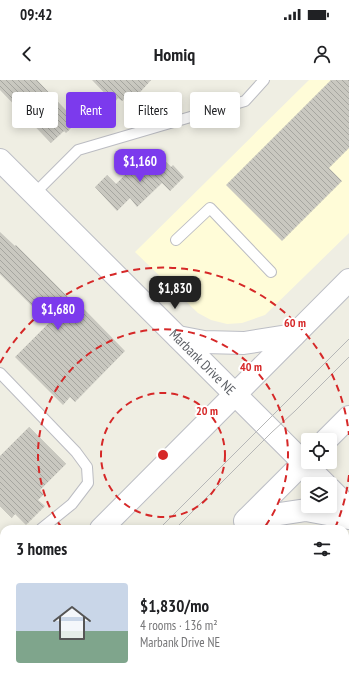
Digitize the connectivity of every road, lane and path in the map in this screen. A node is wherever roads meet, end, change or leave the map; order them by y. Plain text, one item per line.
1 (264, 80) edge
2 (0, 160) edge
3 (34, 194) junction
4 (176, 240) dead end
5 (270, 272) dead end
6 (349, 280) edge
7 (294, 335) junction
8 (178, 337) junction
9 (0, 373) edge
10 (235, 394) junction
11 (349, 417) edge
12 (333, 433) edge
13 (301, 455) edge
14 (301, 465) edge
15 (313, 469) edge
16 (319, 477) edge
17 (337, 496) edge
18 (349, 508) edge
19 (349, 518) edge
20 (242, 524) edge
21 (47, 525) edge
22 (104, 525) edge

1 - 3 lane
2 - 3 main road, Marbank Drive NE
3 - 8 main road, Marbank Drive NE
4 - 5 lane
6 - 7 main road
7 - 8 main road
7 - 10 main road
8 - 10 main road, Marbank Drive NE
9 - 21 lane
10 - 13 main road, Marbank Drive NE
10 - 22 main road
11 - 12 main road
14 - 20 main road
15 - 16 main road, Marbank Drive NE
17 - 18 main road
19 - 20 main road

